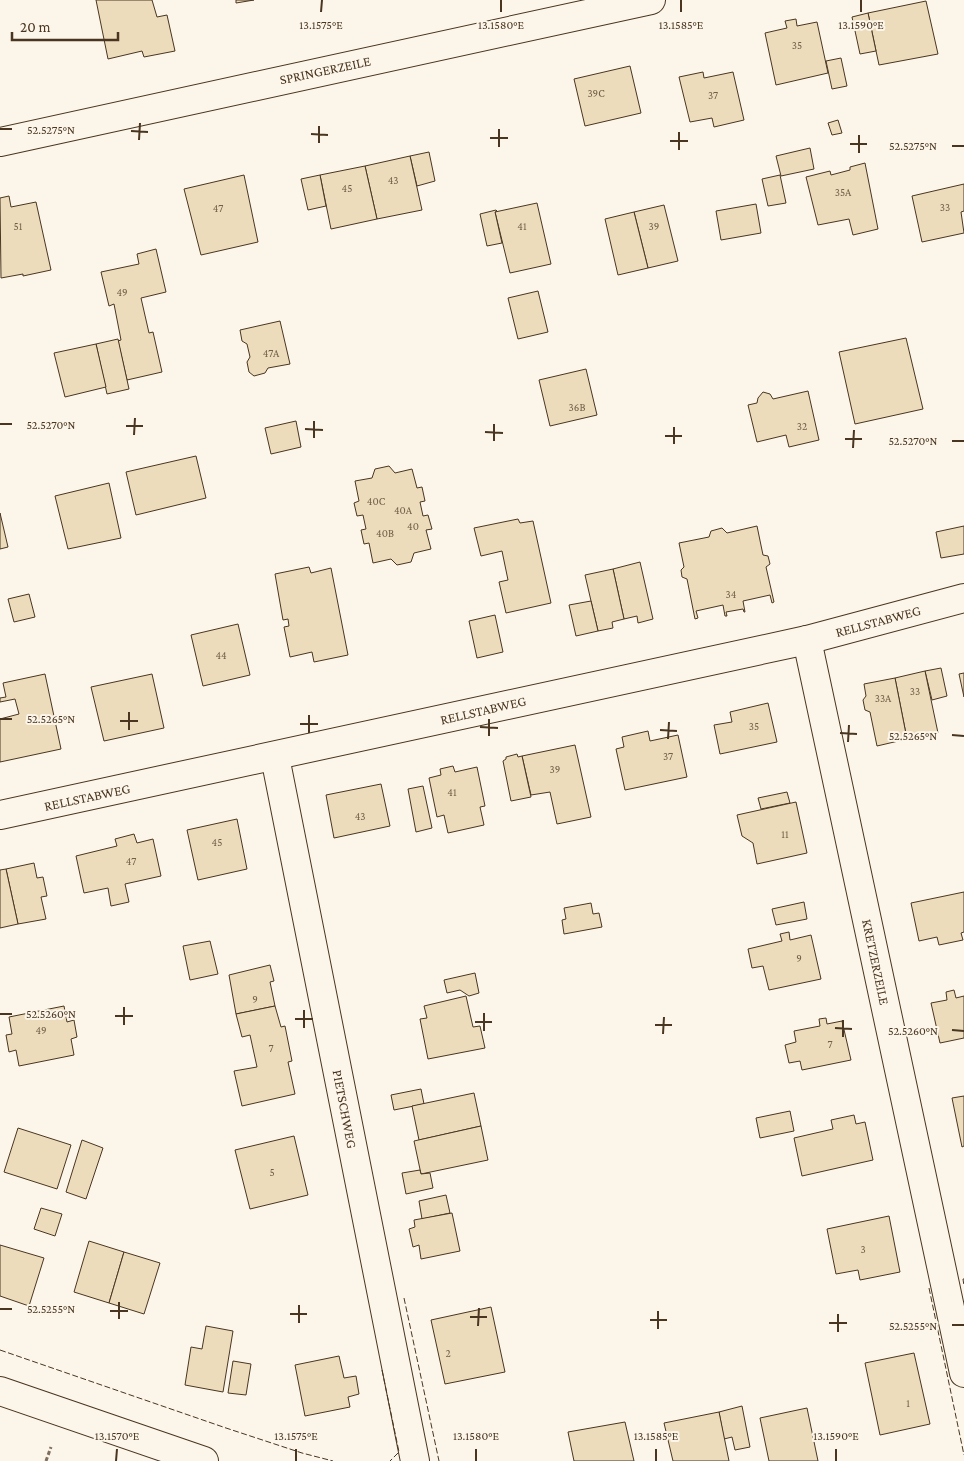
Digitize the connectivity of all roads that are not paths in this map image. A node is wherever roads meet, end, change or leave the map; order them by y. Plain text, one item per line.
1 (651, 0) edge
2 (0, 142) edge
3 (964, 598) edge
4 (807, 640) junction
5 (275, 757) junction
6 (0, 816) edge
7 (964, 1373) edge
8 (0, 1391) edge
9 (204, 1461) edge
10 (415, 1461) edge

1 - 2 street, SPRINGERZEILE
3 - 4 street, RELLSTABWEG
4 - 5 street, RELLSTABWEG
4 - 7 street, KRETZERZEILE
5 - 6 street, RELLSTABWEG
5 - 10 street, PIETSCHWEG
8 - 9 street

